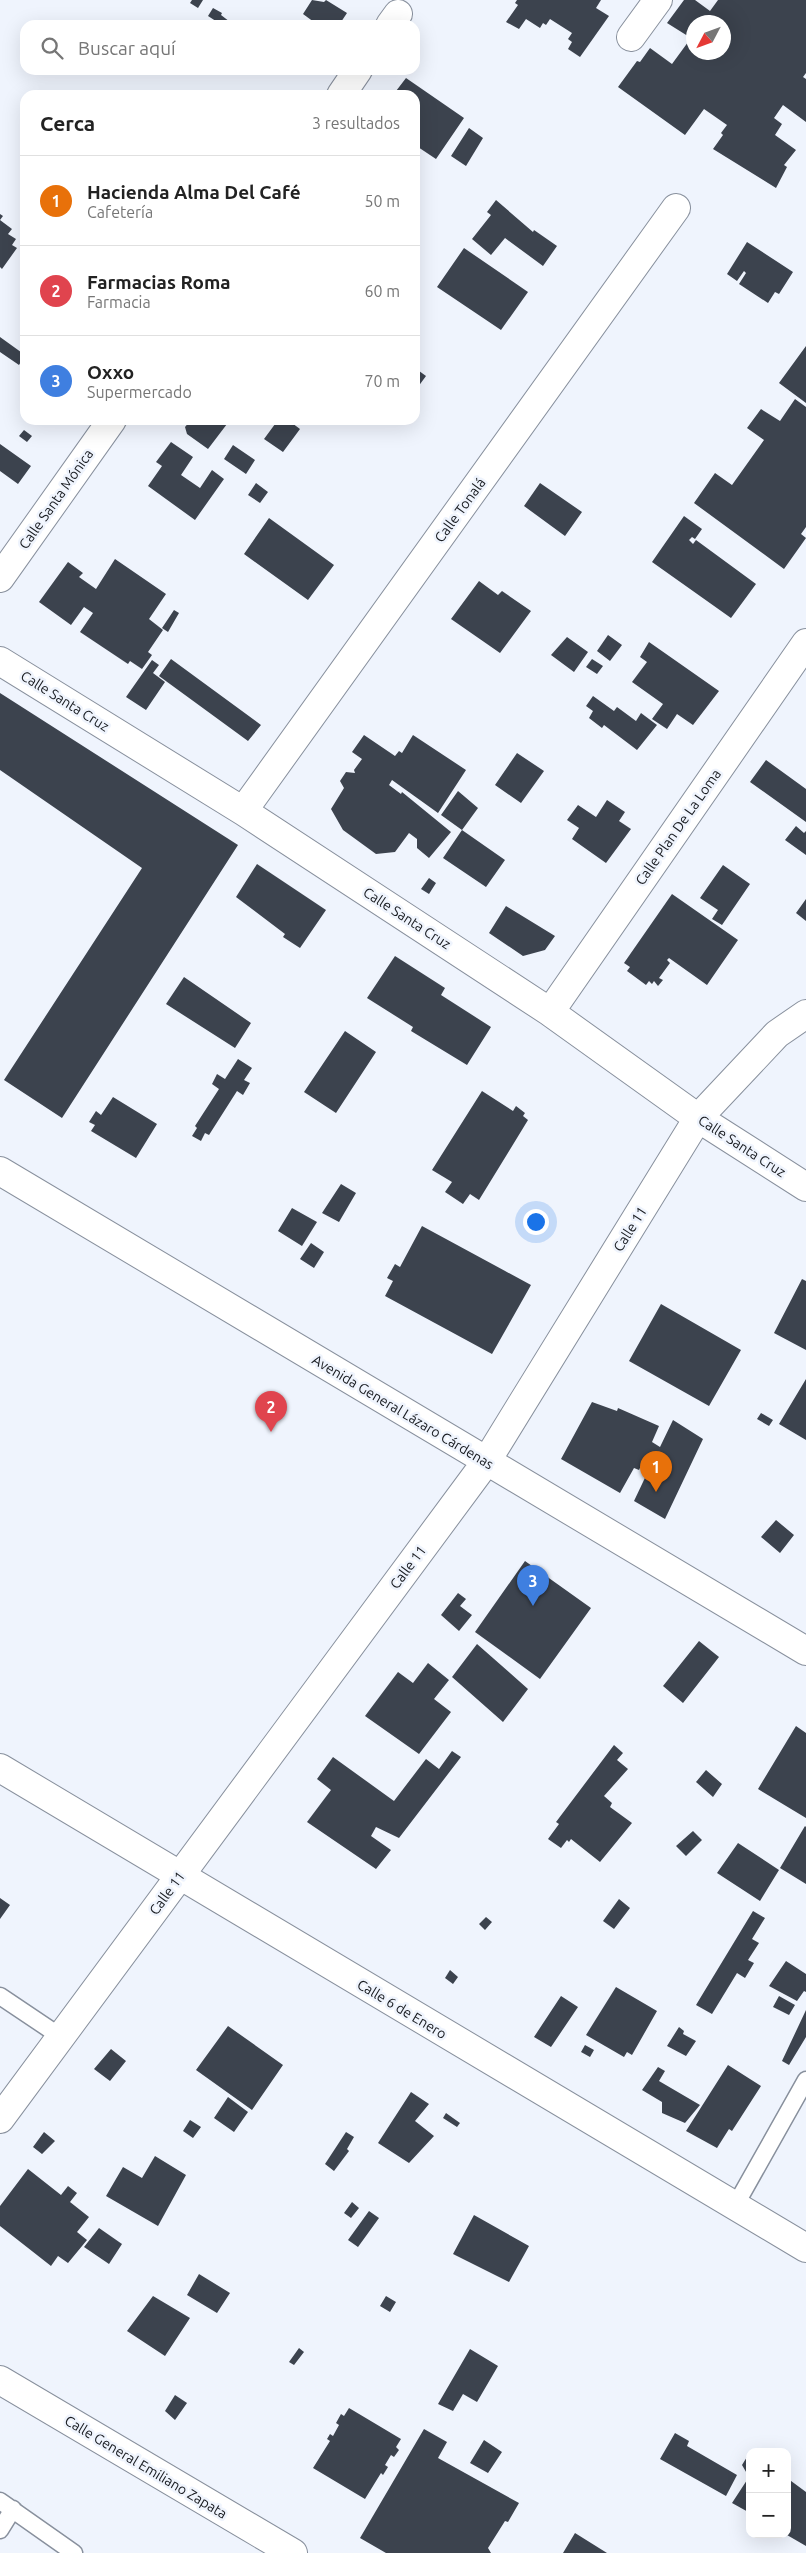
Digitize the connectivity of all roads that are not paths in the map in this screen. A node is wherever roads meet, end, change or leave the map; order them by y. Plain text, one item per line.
1 (658, 0) edge
2 (631, 37) dead end
3 (355, 75) edge
4 (344, 90) edge
5 (676, 208) dead end
6 (108, 425) edge
7 (0, 578) edge
8 (806, 642) edge
9 (0, 660) edge
10 (244, 811) junction
11 (550, 1012) junction
12 (806, 1014) edge
13 (698, 1118) junction
14 (0, 1170) edge
15 (806, 1187) edge
16 (486, 1462) junction
17 (806, 1651) edge
18 (0, 1768) edge
19 (180, 1877) junction
20 (0, 1996) edge
21 (61, 2037) junction
22 (806, 2080) edge
23 (0, 2119) edge
24 (735, 2206) junction
25 (806, 2248) edge
26 (0, 2380) edge
27 (6, 2505) edge
28 (0, 2530) edge
29 (74, 2553) edge
30 (293, 2553) edge

1 - 2 street
3 - 4 street
5 - 10 street, Calle Tonalá
6 - 7 street, Calle Santa Mónica
8 - 11 street, Calle Plan De La Loma
9 - 10 street, Calle Santa Cruz
10 - 11 street, Calle Santa Cruz
11 - 13 street, Calle Santa Cruz
12 - 13 street, Calle 11
13 - 15 street, Calle Santa Cruz
13 - 16 street, Calle 11
14 - 16 street, Avenida General Lázaro Cárdenas
16 - 17 street, Avenida General Lázaro Cárdenas
16 - 19 street, Calle 11
18 - 19 street, Calle 6 de Enero
19 - 21 street, Calle 11
19 - 24 street, Calle 6 de Enero
20 - 21 lane
21 - 23 street, Calle 11
22 - 24 lane
24 - 25 street, Calle 6 de Enero
26 - 30 street, Calle General Emiliano Zapata
27 - 28 lane
27 - 29 lane

